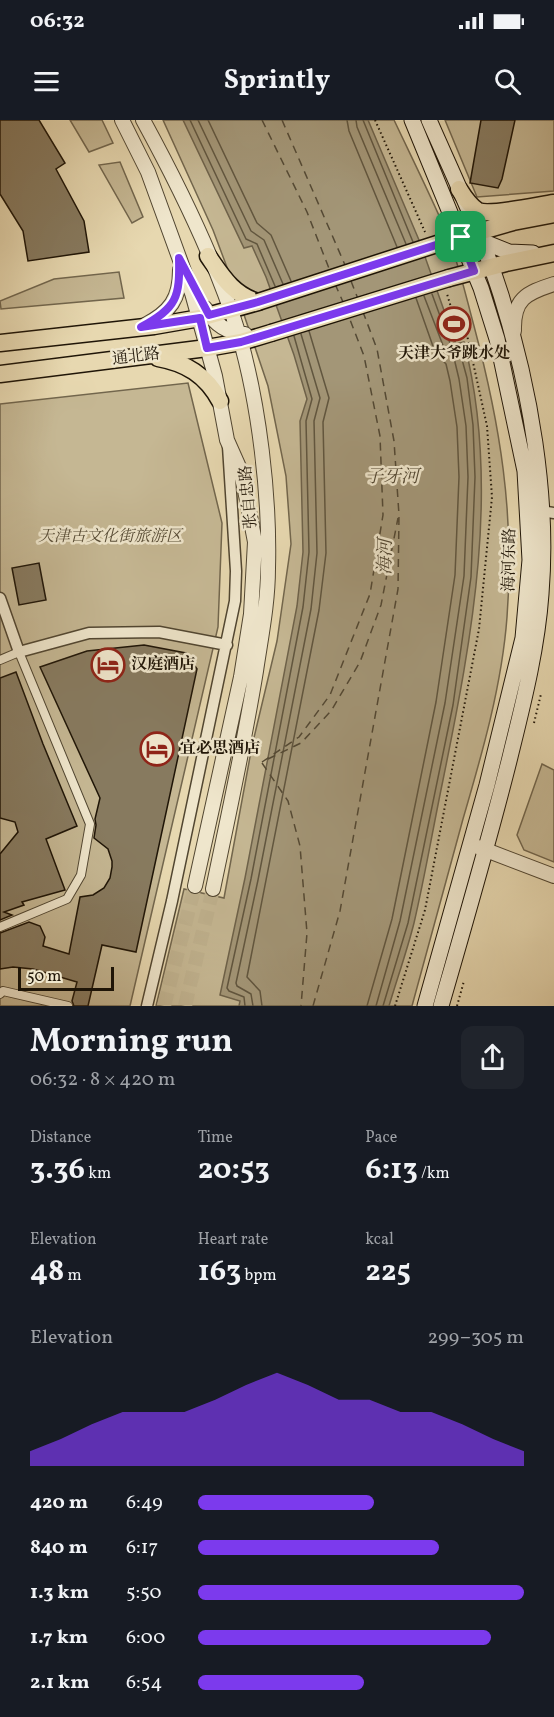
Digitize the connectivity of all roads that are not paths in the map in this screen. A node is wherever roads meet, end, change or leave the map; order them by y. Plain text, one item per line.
1 (122, 120) edge
2 (143, 120) edge
3 (412, 120) edge
4 (429, 120) edge
5 (459, 189) junction
6 (554, 203) edge
7 (554, 214) edge
8 (472, 237) junction
9 (553, 253) edge
10 (208, 256) junction
11 (179, 258) junction
12 (491, 266) junction
13 (474, 271) junction
14 (554, 284) edge
15 (258, 302) junction
16 (230, 309) junction
17 (204, 316) junction
18 (141, 327) junction
19 (239, 338) junction
20 (515, 342) junction
21 (0, 343) edge
22 (207, 348) junction
23 (145, 356) junction
24 (0, 374) edge
25 (220, 400) junction
26 (227, 440) junction
27 (548, 512) edge
28 (0, 598) edge
29 (227, 645) junction
30 (19, 652) junction
31 (0, 660) edge
32 (470, 844) junction
33 (486, 850) junction
34 (554, 876) edge
35 (195, 886) tunnel mouth
36 (213, 889) tunnel mouth
37 (0, 927) edge
38 (1, 992) edge
39 (69, 1006) edge
40 (147, 1006) edge
41 (425, 1006) edge
42 (441, 1006) edge

1 - 11 street
2 - 10 street, 张自忠路
3 - 8 main road
4 - 5 main road, 海河东路
5 - 6 main road
5 - 8 main road, 海河东路
7 - 8 main road, 通北路
8 - 9 main road
8 - 12 main road, 海河东路
8 - 13 main road, 海河东路
8 - 15 main road, 通北路, bridge
9 - 12 main road, 通北路
10 - 15 main road
10 - 16 street, 张自忠路
11 - 17 street
11 - 18 street
12 - 13 main road, 通北路
12 - 20 main road, 海河东路
13 - 19 main road, 通北路, bridge
13 - 32 main road, 海河东路
14 - 20 street
15 - 16 main road, 通北路
16 - 17 main road, 通北路
16 - 19 street, 张自忠路
17 - 18 main road, 通北路
17 - 19 street
17 - 22 street, 张自忠路
18 - 21 main road, 通北路
19 - 22 main road, 通北路
19 - 36 street, 张自忠路
20 - 27 main road, 海河东路
22 - 23 main road, 通北路
22 - 25 street, 张自忠路
23 - 24 main road, 通北路
23 - 25 main road
25 - 26 street, 张自忠路
26 - 29 street
26 - 35 street, 张自忠路
27 - 33 main road, 海河东路
28 - 30 street
29 - 30 street
29 - 40 street
30 - 31 street
30 - 37 street
32 - 33 street
32 - 41 main road, 海河东路
33 - 34 street
33 - 42 main road, 海河东路
38 - 39 street

